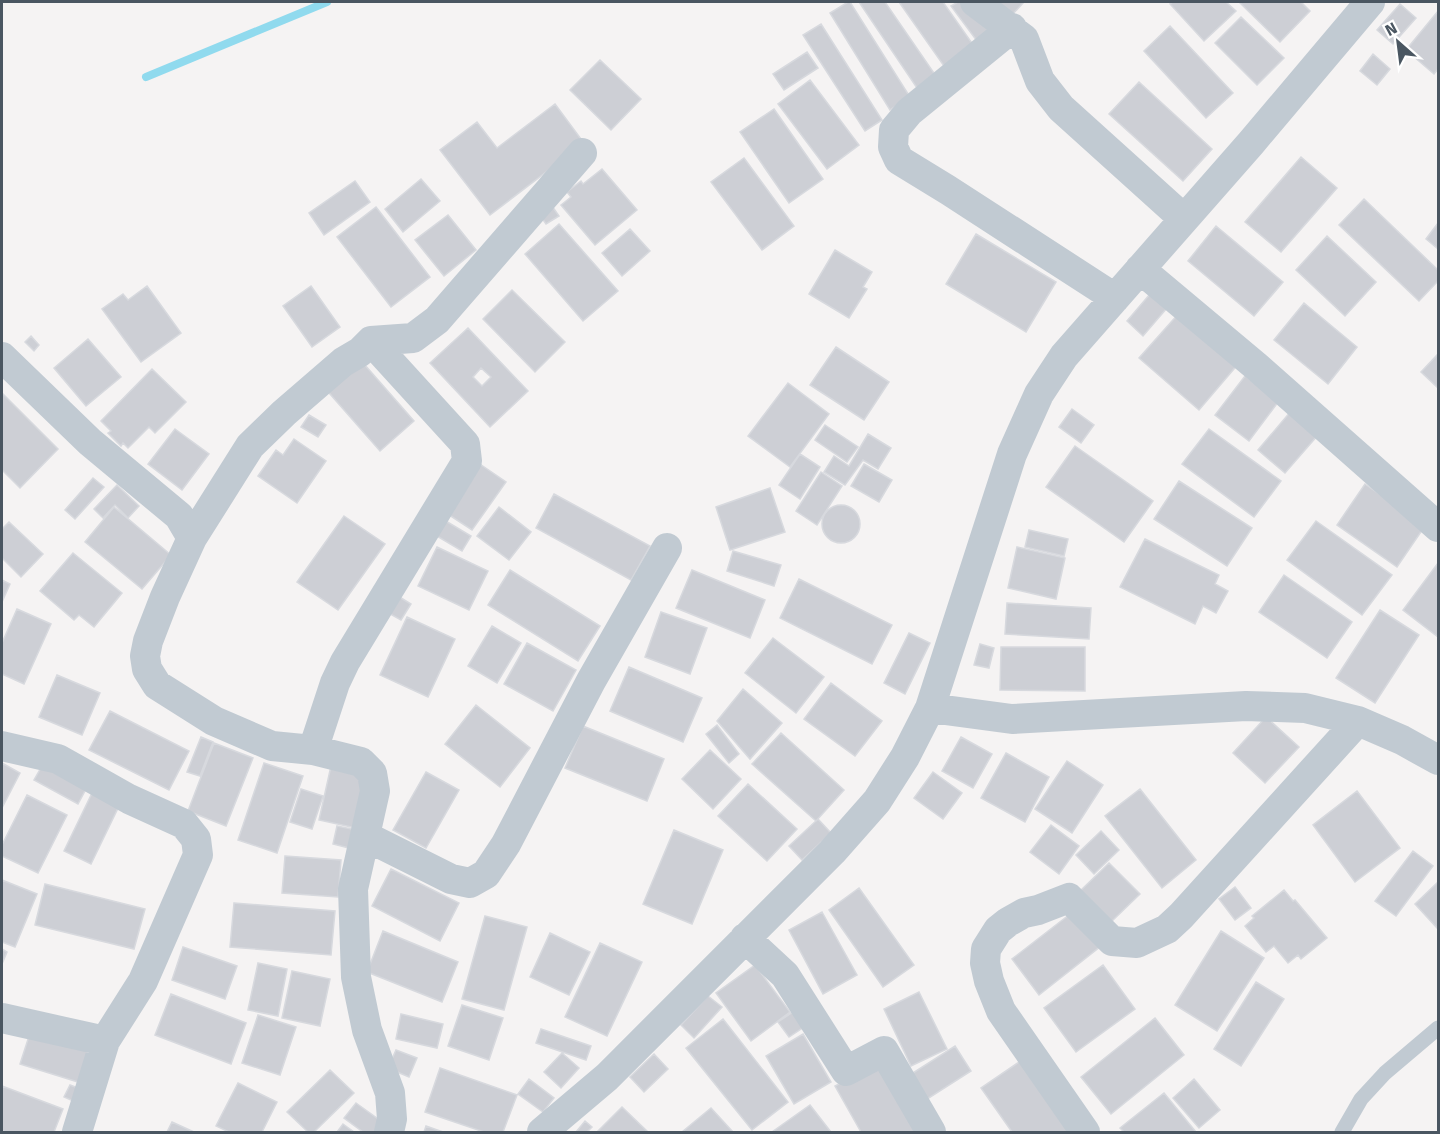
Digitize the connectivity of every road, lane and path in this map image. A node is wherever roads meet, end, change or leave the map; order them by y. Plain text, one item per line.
1 (975, 2) edge
2 (1370, 2) edge
3 (1012, 28) junction
4 (582, 153) dead end
5 (1184, 219) junction
6 (1140, 269) junction
7 (1115, 298) junction
8 (371, 341) junction
9 (3, 361) edge
10 (1438, 527) edge
11 (192, 538) junction
12 (667, 548) dead end
13 (930, 708) junction
14 (1358, 721) junction
15 (2, 746) edge
16 (312, 750) junction
17 (1438, 760) edge
18 (365, 836) junction
19 (745, 938) junction
20 (2, 1018) edge
21 (1438, 1028) edge
22 (105, 1041) junction
23 (77, 1132) edge
24 (389, 1132) edge
25 (542, 1132) edge
26 (931, 1132) edge
27 (1085, 1132) edge
28 (1342, 1132) edge

1 - 3 street
2 - 5 street
3 - 5 street
3 - 7 street
4 - 8 street
5 - 6 street
6 - 7 street
6 - 10 street
7 - 13 street
8 - 11 street
8 - 16 street
9 - 11 street
11 - 16 street
12 - 18 street
13 - 14 street
13 - 19 street
14 - 17 street
14 - 27 street
15 - 22 street
16 - 18 street
18 - 24 street
19 - 25 street
19 - 26 street
20 - 22 street
21 - 28 lane
22 - 23 street

